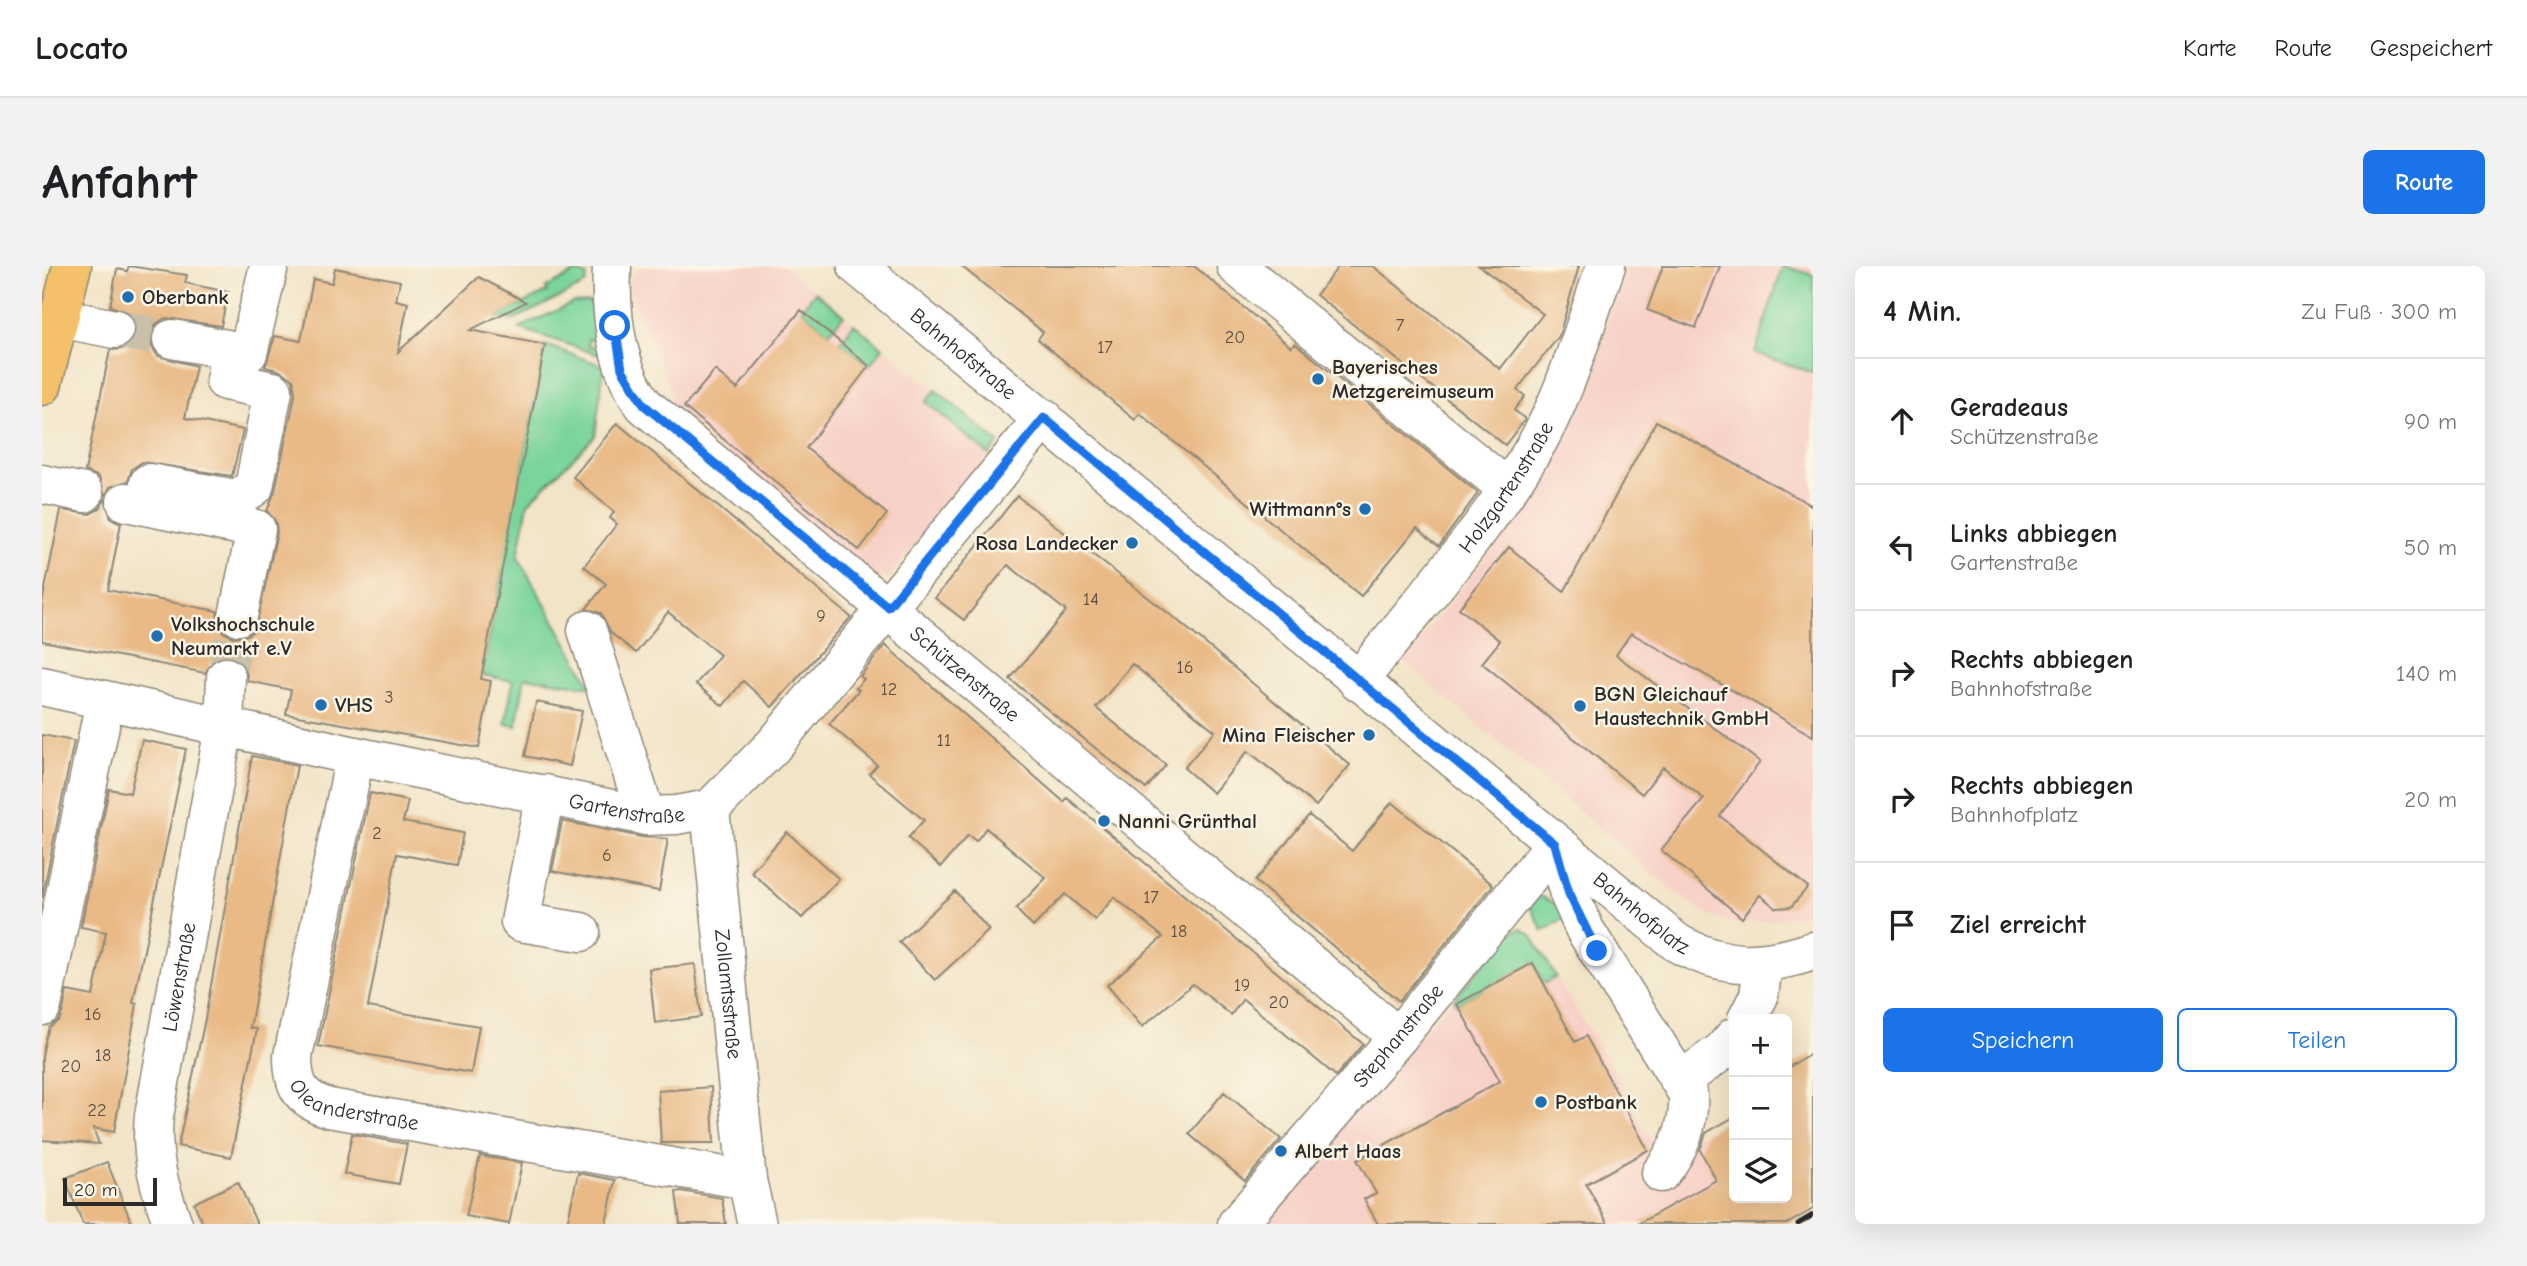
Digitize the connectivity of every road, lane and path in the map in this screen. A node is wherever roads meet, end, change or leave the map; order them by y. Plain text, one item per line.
1 (72, 266) edge
2 (270, 266) edge
3 (612, 266) edge
4 (857, 266) edge
5 (1236, 266) edge
6 (1604, 267) edge
7 (59, 318) junction
8 (115, 329) tunnel mouth
9 (172, 339) tunnel mouth
10 (230, 350) junction
11 (42, 386) edge
12 (1044, 418) junction
13 (42, 484) edge
14 (1508, 489) junction
15 (84, 494) dead end
16 (888, 607) junction
17 (238, 615) tunnel mouth
18 (587, 630) dead end
19 (226, 677) tunnel mouth
20 (1358, 682) junction
21 (42, 686) edge
22 (105, 701) junction
23 (224, 727) junction
24 (355, 756) junction
25 (545, 794) junction
26 (710, 809) junction
27 (646, 816) junction
28 (1555, 844) junction
29 (581, 932) dead end
30 (1812, 953) edge
31 (1763, 964) junction
32 (42, 1006) edge
33 (1750, 1014) edge
34 (1398, 1037) junction
35 (1729, 1043) edge
36 (1682, 1080) junction
37 (1661, 1173) dead end
38 (747, 1180) junction
39 (173, 1224) edge
40 (757, 1224) edge
41 (1237, 1224) edge

1 - 7 main road
2 - 10 street
3 - 16 street, Schützenstraße
4 - 12 street, Bahnhofstraße
5 - 14 street
6 - 14 street, Holzgartenstraße
7 - 8 street
7 - 11 main road
9 - 10 street
10 - 17 street
12 - 16 street, Gartenstraße
12 - 20 street, Bahnhofstraße
13 - 15 street
14 - 20 street, Holzgartenstraße
16 - 26 street, Gartenstraße
16 - 34 street, Schützenstraße
18 - 27 street
19 - 23 street, Löwenstraße
20 - 28 street, Bahnhofstraße
21 - 22 street, Gartenstraße
22 - 23 street, Gartenstraße
22 - 32 street
23 - 24 street, Gartenstraße
23 - 39 street, Löwenstraße
24 - 25 street, Gartenstraße
24 - 38 street, Oleanderstraße
25 - 27 street, Gartenstraße
25 - 29 street
26 - 27 street, Gartenstraße
26 - 38 street, Zollamtsstraße
28 - 31 street, Bahnhofplatz
28 - 34 street, Stephanstraße
28 - 36 street, Bahnhofplatz
30 - 31 street, Bahnhofplatz
31 - 33 street
34 - 41 street, Stephanstraße
35 - 36 street
36 - 37 street
38 - 40 street, Zollamtsstraße

